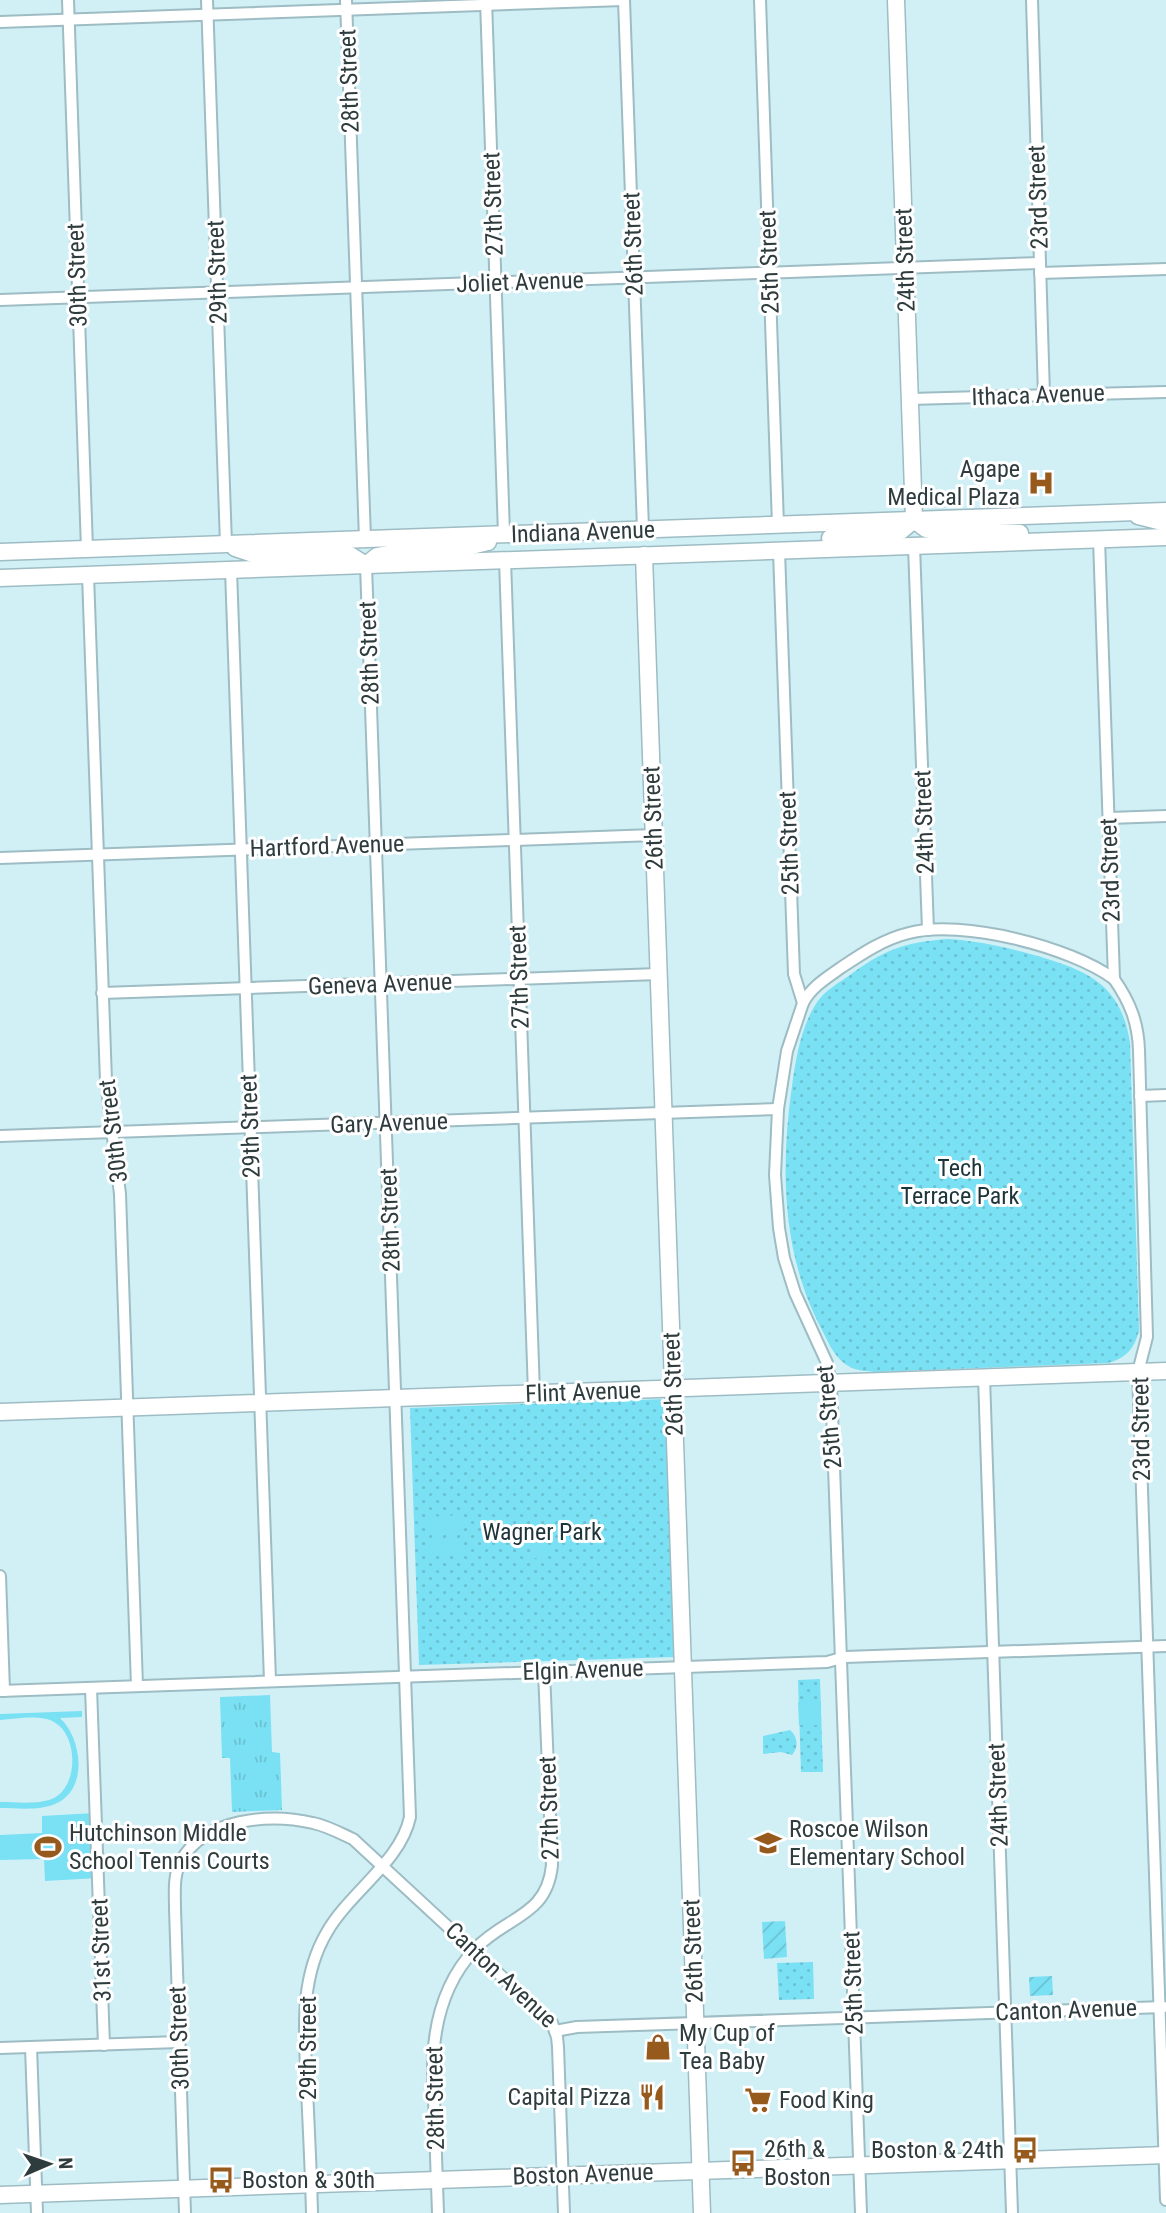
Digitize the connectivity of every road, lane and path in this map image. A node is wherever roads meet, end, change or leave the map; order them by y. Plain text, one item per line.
1 (68, 0) edge
2 (207, 0) edge
3 (624, 0) edge
4 (760, 0) edge
5 (896, 0) edge
6 (1032, 0) edge
7 (486, 3) edge
8 (346, 5) edge
9 (207, 16) junction
10 (68, 20) junction
11 (0, 22) edge
12 (905, 268) junction
13 (1040, 268) junction
14 (1166, 269) edge
15 (769, 273) junction
16 (634, 278) junction
17 (496, 283) junction
18 (356, 288) junction
19 (217, 293) junction
20 (78, 298) junction
21 (0, 300) edge
22 (1166, 392) edge
23 (1044, 395) junction
24 (910, 399) junction
25 (1166, 511) edge
26 (1129, 512) junction
27 (914, 520) junction
28 (1166, 523) edge
29 (778, 525) junction
30 (643, 530) junction
31 (504, 534) junction
32 (1166, 537) edge
33 (365, 539) junction
34 (1099, 539) junction
35 (226, 544) junction
36 (914, 546) junction
37 (87, 549) junction
38 (779, 551) junction
39 (0, 552) edge
40 (644, 555) junction
41 (505, 560) junction
42 (366, 565) junction
43 (231, 570) junction
44 (88, 575) junction
45 (0, 578) edge
46 (1166, 816) edge
47 (1108, 818) junction
48 (654, 835) junction
49 (515, 839) junction
50 (376, 844) junction
51 (241, 849) junction
52 (98, 854) junction
53 (0, 858) edge
54 (928, 930) junction
55 (659, 974) junction
56 (519, 979) junction
57 (1114, 979) junction
58 (381, 984) junction
59 (246, 989) junction
60 (102, 993) junction
61 (803, 1003) junction
62 (1166, 1095) edge
63 (1140, 1096) junction
64 (778, 1109) junction
65 (664, 1113) junction
66 (524, 1118) junction
67 (386, 1123) junction
68 (250, 1128) junction
69 (113, 1133) junction
70 (0, 1136) edge
71 (1166, 1371) edge
72 (1138, 1372) junction
73 (984, 1377) junction
74 (831, 1384) junction
75 (673, 1389) junction
76 (534, 1393) junction
77 (396, 1398) junction
78 (260, 1403) junction
79 (127, 1407) junction
80 (0, 1412) edge
81 (0, 1576) edge
82 (1166, 1646) edge
83 (1147, 1647) junction
84 (993, 1652) junction
85 (842, 1659) junction
86 (683, 1668) junction
87 (544, 1671) junction
88 (406, 1676) junction
89 (270, 1681) junction
90 (137, 1686) junction
91 (91, 1688) junction
92 (2, 1691) edge
93 (180, 1863) joint
94 (382, 1865) junction
95 (474, 1950) junction
96 (1163, 2007) edge
97 (1006, 2012) junction
98 (854, 2018) junction
99 (695, 2024) junction
100 (555, 2031) junction
101 (179, 2042) junction
102 (104, 2045) junction
103 (31, 2047) junction
104 (0, 2048) edge
105 (1165, 2155) edge
106 (1010, 2159) junction
107 (859, 2165) junction
108 (700, 2170) junction
109 (562, 2175) junction
110 (437, 2180) junction
111 (311, 2184) junction
112 (185, 2189) junction
113 (36, 2194) junction
114 (0, 2195) edge
115 (1166, 2200) edge
116 (37, 2213) edge
117 (186, 2213) edge
118 (312, 2213) edge
119 (438, 2213) edge
120 (564, 2213) edge
121 (702, 2213) edge
122 (861, 2213) edge
123 (1012, 2213) edge

1 - 10 street, 30th Street
2 - 9 street, 29th Street
3 - 7 street
3 - 16 street, 26th Street
4 - 15 street, 25th Street
5 - 12 street, 24th Street
6 - 13 street, 23rd Street
7 - 8 street
7 - 17 street, 27th Street
8 - 9 street
8 - 18 street, 28th Street
9 - 10 street
9 - 19 street, 29th Street
10 - 11 street
10 - 20 street, 30th Street
12 - 13 street, Joliet Avenue
12 - 15 street, Joliet Avenue
12 - 24 street, 24th Street
13 - 14 street, Joliet Avenue
13 - 23 street, 23rd Street
15 - 16 street, Joliet Avenue
15 - 29 street, 25th Street
16 - 17 street, Joliet Avenue
16 - 30 street, 26th Street
17 - 18 street, Joliet Avenue
17 - 31 street, 27th Street
18 - 19 street, Joliet Avenue
18 - 33 street, 28th Street
19 - 20 street, Joliet Avenue
19 - 35 street, 29th Street
20 - 21 street, Joliet Avenue
20 - 37 street, 30th Street
22 - 23 street, Ithaca Avenue
23 - 24 street, Ithaca Avenue
24 - 27 street, 24th Street
25 - 26 street, Indiana Avenue
26 - 27 street, Indiana Avenue
26 - 28 street
27 - 29 street, Indiana Avenue
27 - 34 street
27 - 38 street
29 - 30 street, Indiana Avenue
30 - 31 street, Indiana Avenue
31 - 33 street, Indiana Avenue
31 - 42 street
32 - 34 street, Indiana Avenue
33 - 35 street, Indiana Avenue
34 - 36 street, Indiana Avenue
34 - 47 street, 23rd Street
35 - 37 street, Indiana Avenue
35 - 42 street
36 - 38 street, Indiana Avenue
36 - 54 street, 24th Street
37 - 39 street, Indiana Avenue
38 - 40 street, Indiana Avenue
38 - 61 street, 25th Street
40 - 41 street, Indiana Avenue
40 - 48 street, 26th Street
41 - 42 street, Indiana Avenue
41 - 49 street, 27th Street
42 - 43 street, Indiana Avenue
42 - 50 street, 28th Street
43 - 44 street, Indiana Avenue
43 - 51 street, 29th Street
44 - 45 street, Indiana Avenue
44 - 52 street, 30th Street
46 - 47 street
47 - 57 street, 23rd Street
48 - 49 street, Hartford Avenue
48 - 55 street, 26th Street
49 - 50 street, Hartford Avenue
49 - 56 street, 27th Street
50 - 51 street, Hartford Avenue
50 - 58 street, 28th Street
51 - 52 street, Hartford Avenue
51 - 59 street, 29th Street
52 - 53 street, Hartford Avenue
52 - 60 street, 30th Street
54 - 57 street
54 - 61 street
55 - 56 street, Geneva Avenue
55 - 65 street, 26th Street
56 - 58 street, Geneva Avenue
56 - 66 street, 27th Street
57 - 63 street, 23rd Street
58 - 59 street, Geneva Avenue
58 - 67 street, 28th Street
59 - 60 street, Geneva Avenue
59 - 68 street, 29th Street
60 - 69 street, 30th Street
61 - 64 street, 25th Street
62 - 63 street
63 - 72 street, 23rd Street
64 - 65 street, Gary Avenue
64 - 74 street, 25th Street
65 - 66 street, Gary Avenue
65 - 75 street, 26th Street
66 - 67 street, Gary Avenue
66 - 76 street, 27th Street
67 - 68 street, Gary Avenue
67 - 77 street, 28th Street
68 - 69 street, Gary Avenue
68 - 78 street, 29th Street
69 - 70 street, Gary Avenue
69 - 79 street, 30th Street
71 - 72 street, Flint Avenue
72 - 73 street, Flint Avenue
72 - 83 street, 23rd Street
73 - 74 street, Flint Avenue
73 - 84 street, 24th Street
74 - 75 street, Flint Avenue
74 - 85 street, 25th Street
75 - 76 street, Flint Avenue
75 - 86 street, 26th Street
76 - 77 street, Flint Avenue
77 - 78 street, Flint Avenue
77 - 88 street, 28th Street
78 - 79 street, Flint Avenue
78 - 89 street, 29th Street
79 - 80 street, Flint Avenue
79 - 90 street, 30th Street
81 - 92 street
82 - 83 street, Elgin Avenue
83 - 84 street, Elgin Avenue
83 - 96 street, 23rd Street
84 - 85 street, Elgin Avenue
84 - 97 street, 24th Street
85 - 86 street, Elgin Avenue
85 - 98 street, 25th Street
86 - 87 street, Elgin Avenue
86 - 99 street, 26th Street
87 - 88 street, Elgin Avenue
87 - 95 street, 27th Street
88 - 89 street, Elgin Avenue
88 - 94 street, 28th Street
89 - 90 street, Elgin Avenue
90 - 91 street, Elgin Avenue
91 - 92 street, Elgin Avenue
91 - 102 street, 31st Street
93 - 94 street, Canton Avenue
93 - 101 street, 30th Street
94 - 95 street, Canton Avenue
94 - 111 street, 29th Street
95 - 100 street, Canton Avenue
95 - 110 street, 28th Street
96 - 97 street, Canton Avenue
96 - 105 street, 23rd Street
97 - 98 street, Canton Avenue
97 - 106 street, 24th Street
98 - 99 street, Canton Avenue
98 - 107 street, 25th Street
99 - 100 street, Canton Avenue
99 - 108 street, 26th Street
100 - 109 street
101 - 102 street
101 - 112 street, 30th Street
102 - 103 street
103 - 104 street
103 - 113 street
105 - 106 street, Boston Avenue
105 - 115 street, 23rd Street
106 - 107 street, Boston Avenue
106 - 123 street, 24th Street
107 - 108 street, Boston Avenue
107 - 122 street, 25th Street
108 - 109 street, Boston Avenue
108 - 121 street, 26th Street
109 - 110 street, Boston Avenue
109 - 120 street
110 - 111 street, Boston Avenue
110 - 119 street, 28th Street
111 - 112 street, Boston Avenue
111 - 118 street, 29th Street
112 - 113 street, Boston Avenue
112 - 117 street, 30th Street
113 - 114 street, Boston Avenue
113 - 116 street

